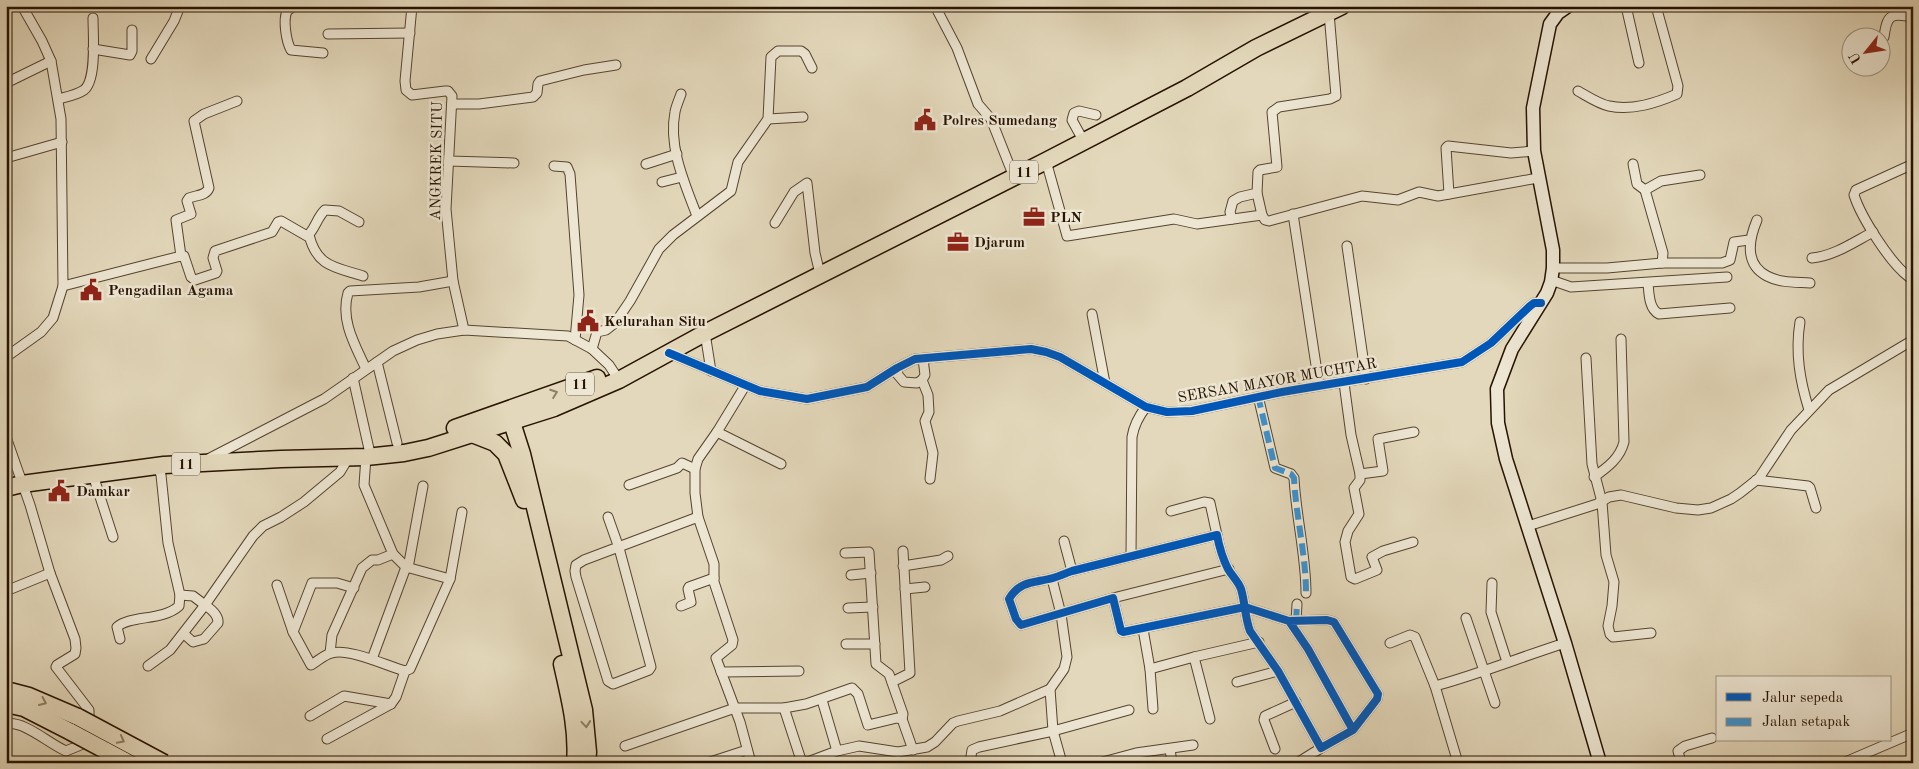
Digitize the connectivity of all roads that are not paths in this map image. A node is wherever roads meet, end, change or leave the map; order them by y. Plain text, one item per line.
1 (22, 6) edge
2 (180, 6) edge
3 (412, 6) edge
4 (935, 6) edge
5 (1568, 6) edge
6 (1626, 6) edge
7 (1656, 6) edge
8 (291, 7) edge
9 (1335, 9) edge
10 (1913, 17) edge
11 (93, 18) dead end
12 (1885, 28) edge
13 (132, 30) dead end
14 (410, 33) junction
15 (328, 34) dead end
16 (93, 50) junction
17 (323, 53) dead end
18 (151, 59) dead end
19 (51, 61) junction
20 (1638, 63) dead end
21 (616, 65) dead end
22 (812, 68) dead end
23 (6, 83) edge
24 (1578, 90) dead end
25 (682, 94) dead end
26 (58, 99) junction
27 (237, 101) dead end
28 (452, 104) junction
29 (1096, 116) dead end
30 (803, 117) dead end
31 (768, 119) junction
32 (1083, 140) junction
33 (62, 142) junction
34 (1534, 151) junction
35 (677, 154) junction
36 (6, 158) edge
37 (1046, 160) junction
38 (449, 161) junction
39 (514, 163) dead end
40 (646, 164) dead end
41 (1633, 164) dead end
42 (1913, 164) edge
43 (554, 166) dead end
44 (1700, 175) dead end
45 (682, 177) junction
46 (1014, 177) junction
47 (1538, 178) junction
48 (662, 182) dead end
49 (1645, 190) junction
50 (1258, 193) junction
51 (1449, 194) junction
52 (1293, 214) junction
53 (1262, 215) junction
54 (697, 216) junction
55 (1232, 219) junction
56 (1757, 220) dead end
57 (359, 222) dead end
58 (775, 223) dead end
59 (1873, 232) junction
60 (309, 235) junction
61 (1749, 240) junction
62 (1347, 246) dead end
63 (180, 256) junction
64 (1812, 258) dead end
65 (1662, 263) junction
66 (820, 274) junction
67 (1552, 274) junction
68 (363, 276) dead end
69 (1913, 276) edge
70 (1727, 277) dead end
71 (453, 280) junction
72 (1648, 283) junction
73 (1810, 283) dead end
74 (63, 286) junction
75 (1541, 302) junction
76 (1730, 308) dead end
77 (1092, 314) dead end
78 (1800, 322) dead end
79 (464, 330) junction
80 (705, 333) junction
81 (1621, 339) dead end
82 (574, 340) junction
83 (1913, 340) edge
84 (592, 349) junction
85 (669, 353) junction
86 (6, 357) edge
87 (1586, 358) dead end
88 (923, 359) junction
89 (377, 362) junction
90 (897, 368) junction
91 (366, 369) junction
92 (711, 371) junction
93 (617, 376) junction
94 (353, 378) junction
95 (1366, 379) junction
96 (922, 380) junction
97 (1105, 383) junction
98 (1344, 383) junction
99 (1319, 385) junction
100 (745, 386) junction
101 (1258, 396) junction
102 (1146, 407) junction
103 (554, 408) junction
104 (1809, 410) junction
105 (507, 417) junction
106 (717, 432) junction
107 (1414, 432) dead end
108 (472, 434) junction
109 (6, 436) edge
110 (397, 444) junction
111 (362, 454) junction
112 (522, 454) junction
113 (200, 463) junction
114 (781, 464) dead end
115 (158, 467) junction
116 (695, 468) junction
117 (1360, 474) junction
118 (93, 475) junction
119 (1594, 477) junction
120 (930, 479) dead end
121 (1756, 480) junction
122 (628, 485) dead end
123 (14, 486) edge
124 (423, 486) dead end
125 (524, 500) junction
126 (1602, 502) junction
127 (1816, 508) dead end
128 (1171, 511) dead end
129 (462, 512) dead end
130 (608, 517) dead end
131 (698, 517) junction
132 (1528, 526) junction
133 (1216, 536) junction
134 (112, 538) dead end
135 (1064, 541) dead end
136 (1413, 542) dead end
137 (619, 548) junction
138 (902, 551) dead end
139 (845, 553) dead end
140 (393, 554) junction
141 (948, 556) dead end
142 (1131, 556) junction
143 (903, 566) junction
144 (407, 567) junction
145 (1229, 569) junction
146 (1072, 571) junction
147 (50, 573) junction
148 (871, 573) junction
149 (851, 575) dead end
150 (714, 578) junction
151 (450, 579) junction
152 (1052, 579) junction
153 (1492, 583) dead end
154 (277, 584) dead end
155 (925, 587) dead end
156 (354, 588) junction
157 (905, 589) junction
158 (6, 591) edge
159 (1306, 594) dead end
160 (180, 595) junction
161 (1113, 598) junction
162 (205, 605) junction
163 (681, 606) dead end
164 (873, 607) junction
165 (1245, 607) junction
166 (848, 608) dead end
167 (1297, 608) dead end
168 (1061, 614) junction
169 (1466, 618) dead end
170 (1293, 621) junction
171 (1143, 629) junction
172 (293, 632) junction
173 (1651, 633) dead end
174 (184, 634) junction
175 (120, 639) dead end
176 (1259, 642) junction
177 (1390, 643) dead end
178 (1565, 643) junction
179 (846, 644) dead end
180 (875, 644) junction
181 (330, 653) junction
182 (1194, 656) junction
183 (372, 659) junction
184 (1507, 662) junction
185 (148, 666) dead end
186 (1150, 669) junction
187 (405, 671) junction
188 (799, 671) dead end
189 (1278, 671) junction
190 (721, 672) junction
191 (1484, 672) junction
192 (892, 682) junction
193 (1237, 682) dead end
194 (1435, 686) junction
195 (1050, 689) junction
196 (6, 690) edge
197 (822, 700) junction
198 (1296, 702) junction
199 (1495, 703) dead end
200 (6, 704) edge
201 (390, 704) junction
202 (736, 708) junction
203 (784, 708) junction
204 (1153, 709) dead end
205 (1129, 710) dead end
206 (310, 716) dead end
207 (902, 719) junction
208 (1210, 719) dead end
209 (6, 724) edge
210 (74, 724) junction
211 (1354, 730) junction
212 (1053, 731) junction
213 (1913, 733) edge
214 (1712, 738) dead end
215 (326, 740) dead end
216 (1193, 744) dead end
217 (625, 746) dead end
218 (1321, 748) junction
219 (1170, 749) junction
220 (1275, 749) dead end
221 (747, 750) junction
222 (913, 750) junction
223 (837, 751) junction
224 (129, 763) edge
225 (164, 763) edge
226 (575, 763) edge
227 (587, 763) edge
228 (706, 763) edge
229 (751, 763) edge
230 (804, 763) edge
231 (970, 763) edge
232 (1062, 763) edge
233 (1099, 763) edge
234 (1172, 763) edge
235 (1296, 763) edge
236 (1458, 763) edge
237 (1600, 763) edge
238 (1681, 763) edge
239 (1844, 763) edge

1 - 19 street
2 - 18 street
3 - 14 street, ANGKREK SITU
4 - 46 street
5 - 34 street
6 - 20 street
7 - 24 street
8 - 17 street
9 - 32 highway, 11
9 - 50 street
10 - 12 street
11 - 16 street
13 - 16 street
14 - 15 street
14 - 28 street, ANGKREK SITU
16 - 26 street
19 - 23 street
19 - 26 street
21 - 28 street
22 - 31 street
25 - 35 street
26 - 33 street
27 - 63 street
28 - 38 street, ANGKREK SITU
29 - 32 street
30 - 31 street
31 - 54 street
32 - 37 highway, 11
33 - 36 street
33 - 74 street
34 - 47 street
34 - 51 street
35 - 40 street
35 - 45 street
37 - 46 highway, 11
37 - 55 street
38 - 39 street
38 - 71 street, ANGKREK SITU
41 - 49 street
42 - 59 street
43 - 82 street
44 - 49 street
45 - 48 street
45 - 54 street
46 - 66 highway, 11
47 - 51 street
47 - 67 street
49 - 65 street
50 - 53 street
50 - 55 street
51 - 52 street
52 - 53 street
52 - 99 street
53 - 55 street
54 - 84 street
56 - 61 street
57 - 60 street
58 - 66 street
59 - 64 street
59 - 69 street
60 - 63 street
60 - 68 street
61 - 65 street
61 - 73 street
62 - 95 street
63 - 74 street
65 - 67 street
66 - 80 highway, 11
67 - 72 street
67 - 75 street
70 - 72 street
71 - 79 street, ANGKREK SITU
71 - 91 street
72 - 76 street
74 - 86 street
75 - 95 street, SERSAN MAYOR MUCHTAR
75 - 132 street
77 - 97 street
78 - 104 street
79 - 82 street
79 - 89 street
80 - 85 highway, 11
80 - 92 street
81 - 119 street
82 - 84 street
83 - 104 street
84 - 93 street
85 - 92 street, SERSAN MAYOR MUCHTAR
85 - 93 highway, 11
87 - 119 street
88 - 90 street, SERSAN MAYOR MUCHTAR
88 - 96 street
88 - 97 street, SERSAN MAYOR MUCHTAR
89 - 91 street
89 - 110 street
90 - 96 street
90 - 100 street, SERSAN MAYOR MUCHTAR
91 - 94 street
92 - 100 street, SERSAN MAYOR MUCHTAR
93 - 103 highway, 11
105 -> 93 highway, 11
94 - 111 street
94 - 113 street
95 - 98 street, SERSAN MAYOR MUCHTAR
96 - 120 street
97 - 102 street, SERSAN MAYOR MUCHTAR
98 - 99 street, SERSAN MAYOR MUCHTAR
98 - 117 street
99 - 101 street, SERSAN MAYOR MUCHTAR
100 - 106 street
101 - 102 street, SERSAN MAYOR MUCHTAR
101 - 159 street
102 - 142 street
103 - 105 highway, 11
103 - 112 highway
104 - 121 street
105 - 108 highway, 11
105 - 110 highway, 11
105 - 112 highway
105 - 125 highway
106 - 114 street
106 - 116 street
107 - 117 street
108 - 111 highway, 11
108 - 125 highway
109 - 123 street
110 - 111 highway, 11
111 - 113 highway, 11
111 - 140 street
111 - 162 street
112 -> 227 highway
113 - 115 highway, 11
115 - 118 highway, 11
115 - 160 street
116 - 122 street
116 - 131 street
117 - 136 street
118 - 123 highway, 11
118 - 134 street
119 - 126 street
121 - 126 street
121 - 127 street
123 - 147 street
124 - 144 street
125 - 226 highway
126 - 132 street
126 - 173 street
128 - 133 street
129 - 151 street
130 - 137 street
131 - 137 street
131 - 150 street
132 - 178 street
133 - 142 street
133 - 145 street
135 - 146 street
137 - 137 street
138 - 143 street
139 - 148 street
140 - 144 street
140 - 156 street
141 - 143 street
142 - 146 street
143 - 157 street
144 - 151 street
144 - 183 street
145 - 161 street
145 - 165 street
146 - 152 street
147 - 158 street
147 - 209 street
148 - 149 street
148 - 164 street
150 - 163 street
150 - 190 street
151 - 187 street
152 - 168 street
152 - 168 street
153 - 184 street
154 - 172 street
155 - 157 street
156 - 172 street
156 - 181 street
157 - 192 street
160 - 162 street
160 - 175 street
161 - 168 street
161 - 171 street
162 - 174 street
162 - 174 street
164 - 166 street
164 - 180 street
165 - 170 street
165 - 171 street
165 - 176 street
167 - 170 street
168 - 195 street
169 - 191 street
170 - 211 street
170 - 211 street
171 - 186 street
172 - 181 street
174 - 185 street
176 - 182 street
176 - 189 street
177 - 194 street
178 - 184 street
178 - 237 street
179 - 180 street
180 - 192 street
181 - 183 street
182 - 186 street
182 - 208 street
183 - 187 street
184 - 191 street
186 - 204 street
187 - 201 street
188 - 190 street
189 - 193 street
189 - 198 street
190 - 202 street
191 - 194 street
191 - 199 street
192 - 207 street
194 - 236 street
195 - 212 street
195 - 222 street
196 -> 210 highway
197 - 203 street
197 - 207 street
197 - 223 street
198 - 218 street
198 - 220 street
200 - 210 highway
201 - 206 street
201 - 215 street
202 - 203 street
202 - 217 street
202 - 221 street
203 - 230 street
205 - 212 street
207 - 222 street
210 - 224 highway, bridge
210 -> 225 highway, bridge
211 - 218 street
212 - 231 street
212 - 232 street
213 - 239 street
214 - 238 street
216 - 219 street
218 - 235 street
219 - 233 street
219 - 234 street
221 - 228 street
221 - 229 street
222 - 223 street
223 - 230 street

